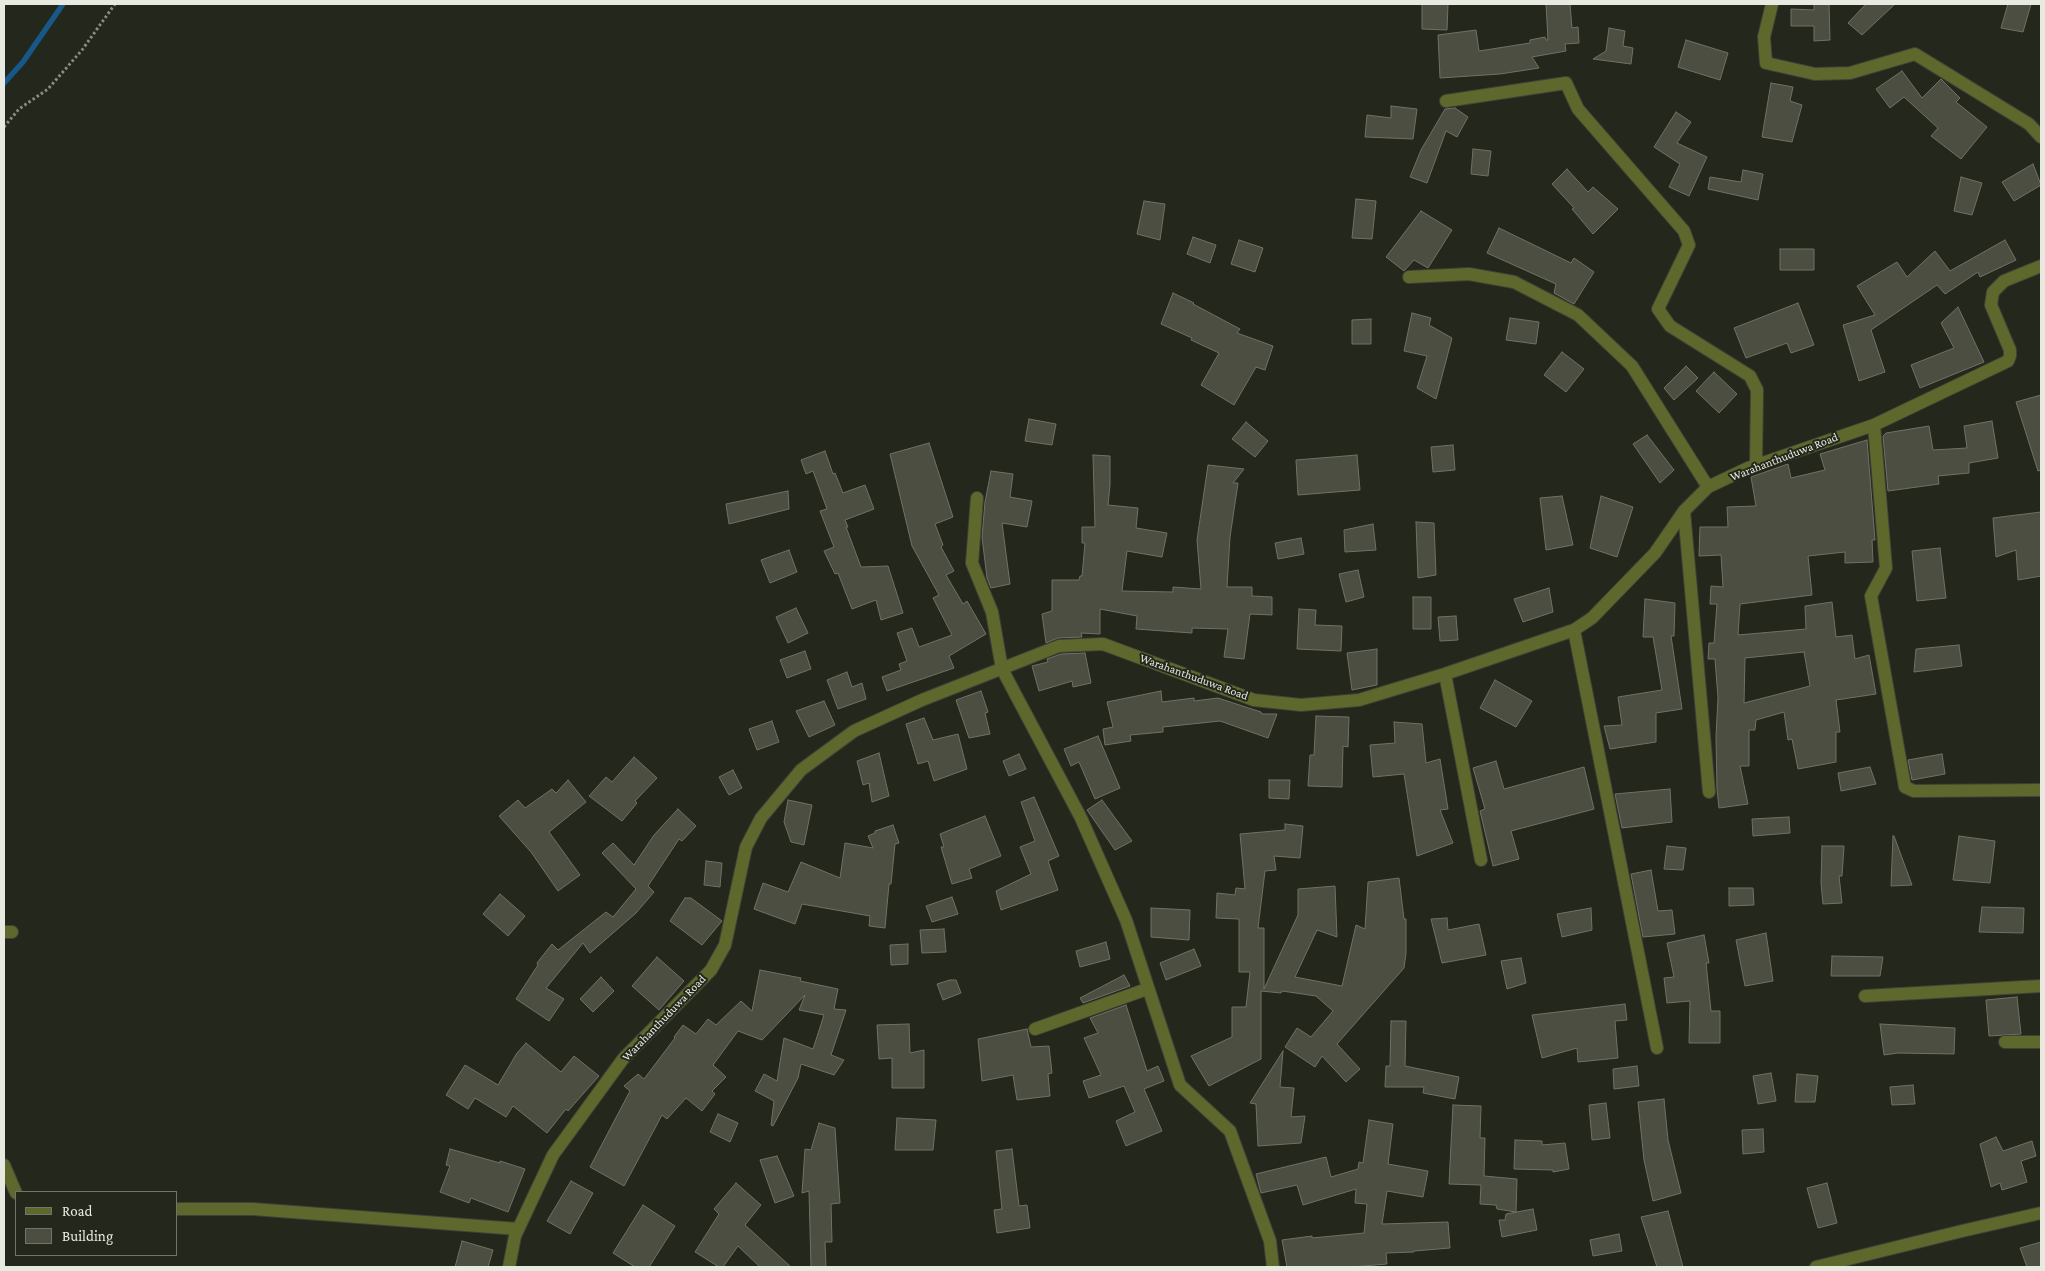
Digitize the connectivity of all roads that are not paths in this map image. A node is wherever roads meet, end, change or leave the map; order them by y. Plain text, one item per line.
1 (1772, 4) edge
2 (1446, 101) dead end
3 (2041, 137) edge
4 (2041, 266) edge
5 (1408, 276) dead end
6 (1874, 425) junction
7 (1756, 466) junction
8 (1708, 487) junction
9 (976, 498) dead end
10 (1684, 511) junction
11 (1574, 630) junction
12 (1002, 669) junction
13 (1445, 674) junction
14 (2041, 790) edge
15 (1709, 792) dead end
16 (1481, 860) dead end
17 (2041, 986) edge
18 (1147, 989) junction
19 (1864, 996) dead end
20 (1035, 1029) dead end
21 (2004, 1042) dead end
22 (2041, 1042) edge
23 (1657, 1048) dead end
24 (4, 1165) edge
25 (15, 1191) edge
26 (178, 1209) edge
27 (2041, 1213) edge
28 (518, 1229) junction
29 (1842, 1264) edge
30 (509, 1267) edge
31 (1273, 1267) edge
32 (1816, 1267) edge

1 - 3 street
2 - 7 street
4 - 6 street, Warahanthuduwa Road
5 - 8 street
6 - 7 street, Warahanthuduwa Road
6 - 14 street
7 - 8 street, Warahanthuduwa Road
8 - 10 street, Warahanthuduwa Road
9 - 12 street
10 - 11 street, Warahanthuduwa Road
10 - 15 street
11 - 13 street, Warahanthuduwa Road
11 - 23 street
12 - 13 street, Warahanthuduwa Road
12 - 18 street
12 - 28 street, Warahanthuduwa Road
13 - 16 street
17 - 19 street
18 - 20 street
18 - 31 street
21 - 22 street
24 - 25 street
26 - 28 street
27 - 29 street
28 - 30 street, Warahanthuduwa Road
29 - 32 street

